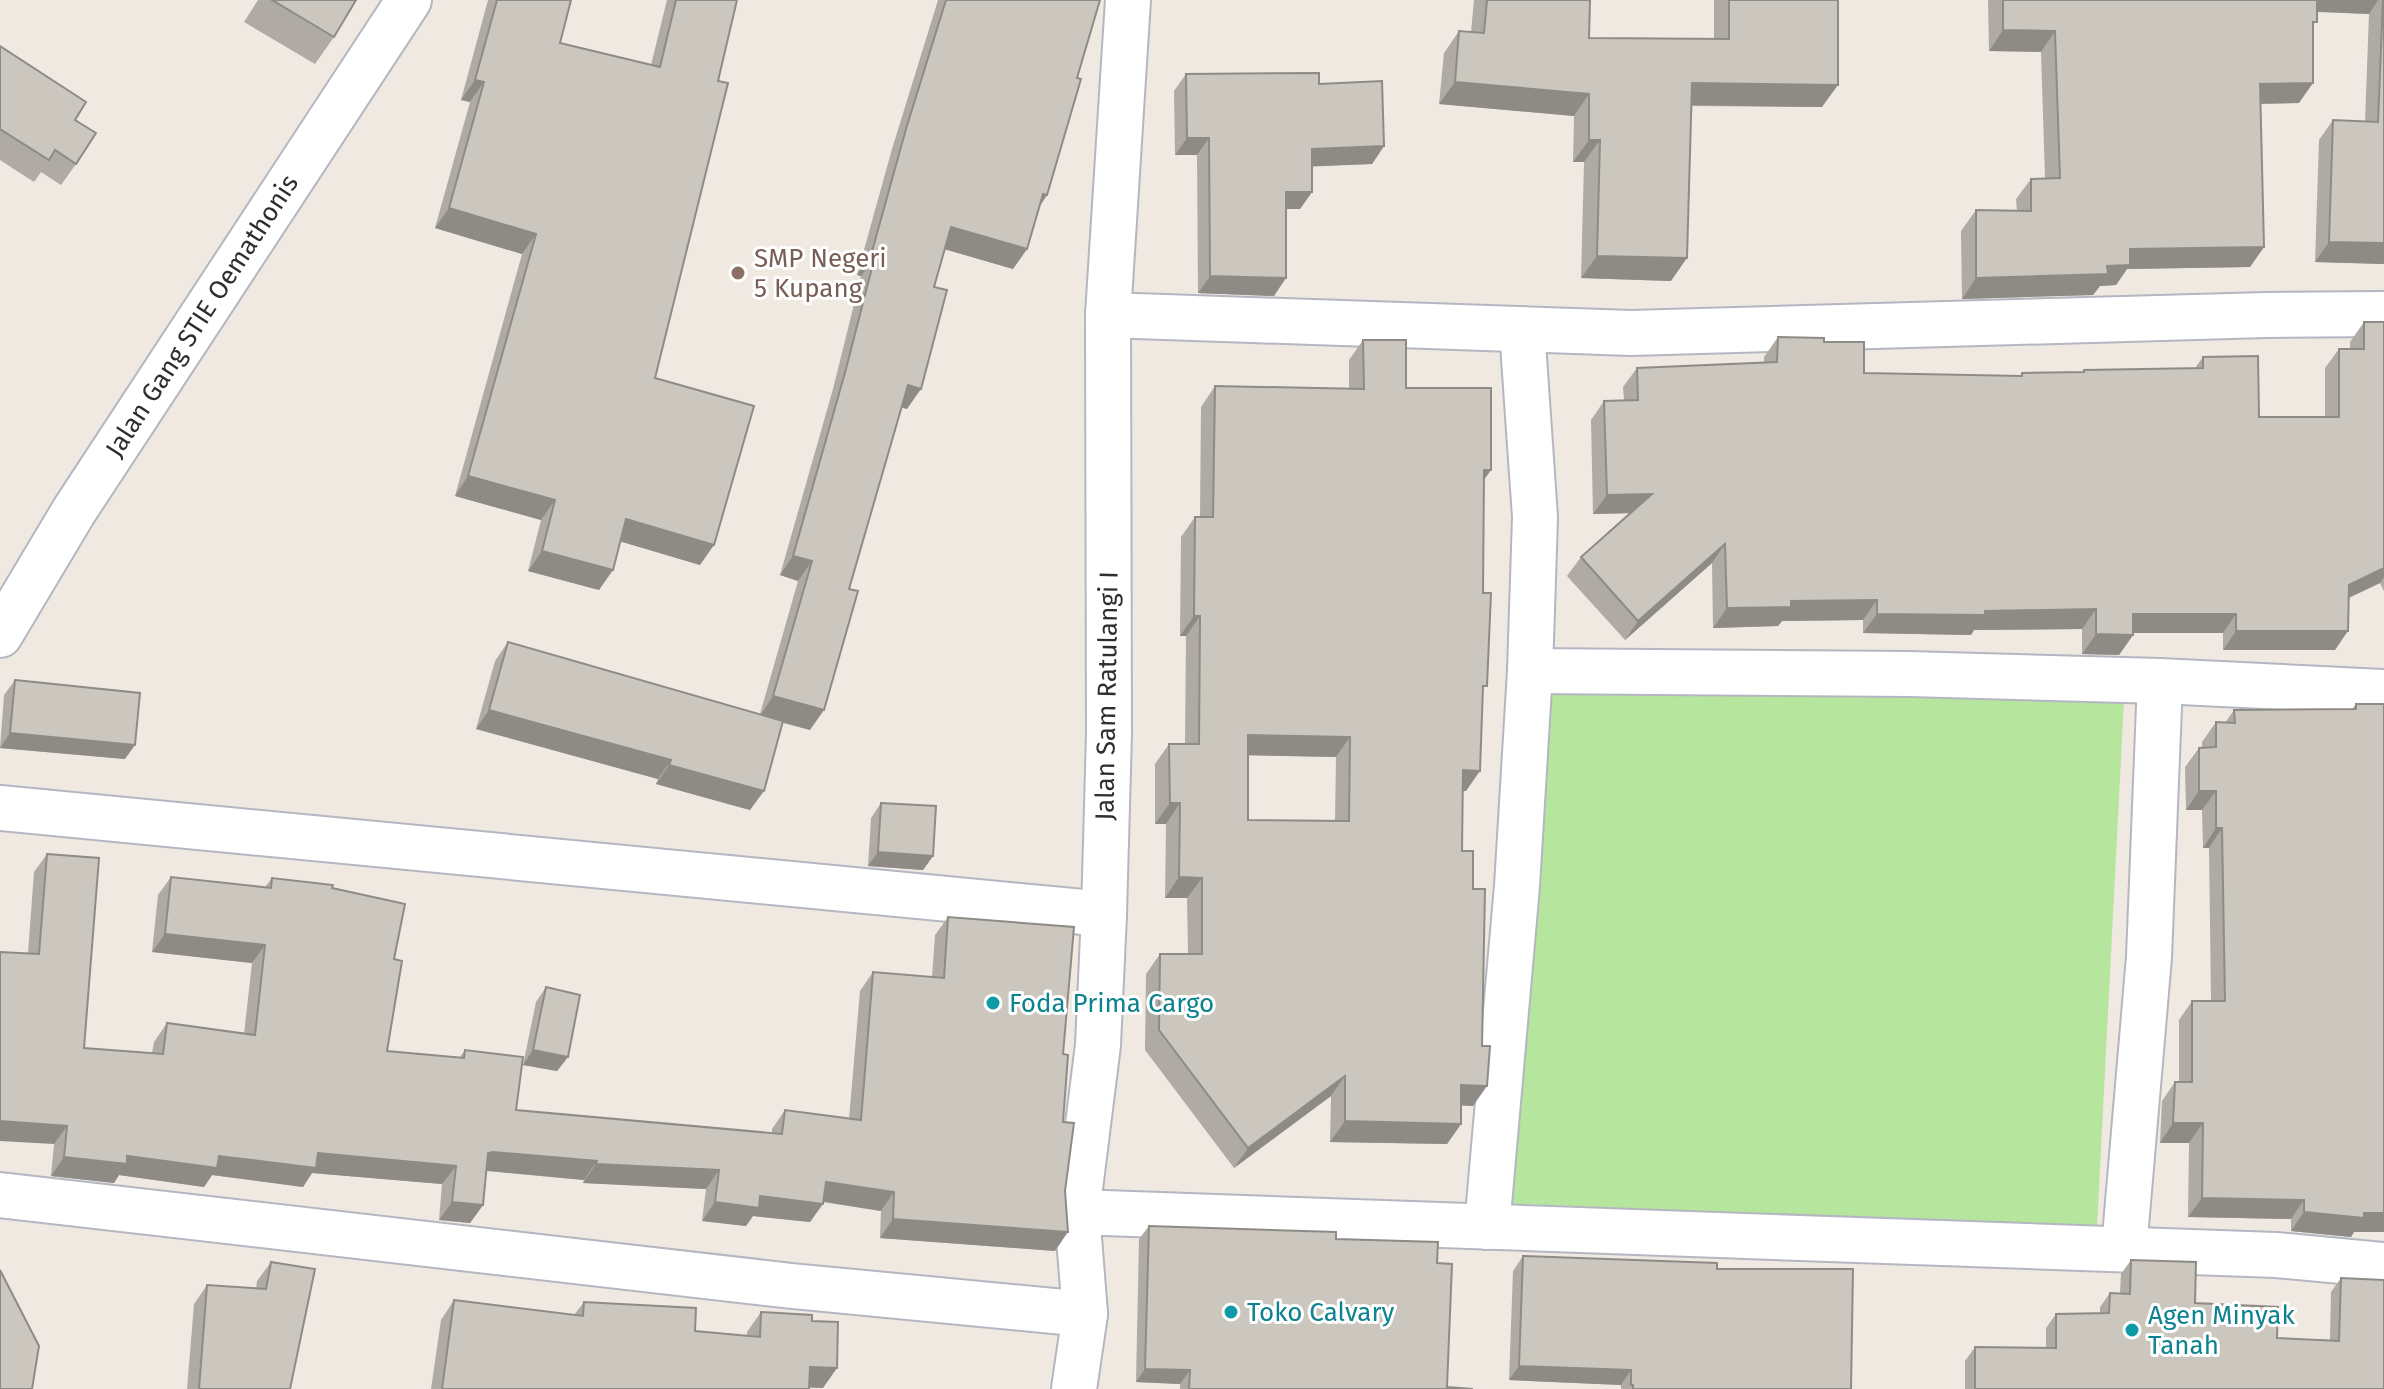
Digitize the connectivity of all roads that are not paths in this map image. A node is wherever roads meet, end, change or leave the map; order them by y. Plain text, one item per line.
1 (409, 0) edge
2 (1128, 0) edge
3 (2384, 314) edge
4 (1108, 315) junction
5 (1522, 329) junction
6 (0, 635) edge
7 (1530, 671) junction
8 (2160, 681) junction
9 (2384, 692) edge
10 (0, 808) edge
11 (1104, 914) junction
12 (0, 1195) edge
13 (1077, 1212) junction
14 (1487, 1227) junction
15 (2124, 1249) junction
16 (2384, 1265) edge
17 (1085, 1314) junction
18 (1074, 1389) edge

1 - 6 street, Jalan Gang STIE Oemathonis
2 - 4 street, Jalan Sam Ratulangi I
3 - 5 street
4 - 5 street
4 - 11 street, Jalan Sam Ratulangi I
5 - 7 street
7 - 8 street
7 - 14 street
8 - 9 street
8 - 15 street
10 - 11 street
11 - 13 street, Jalan Sam Ratulangi I
12 - 17 street
13 - 14 street
13 - 17 street, Jalan Sam Ratulangi I
14 - 15 street
15 - 16 street
17 - 18 street, Jalan Sam Ratulangi I

